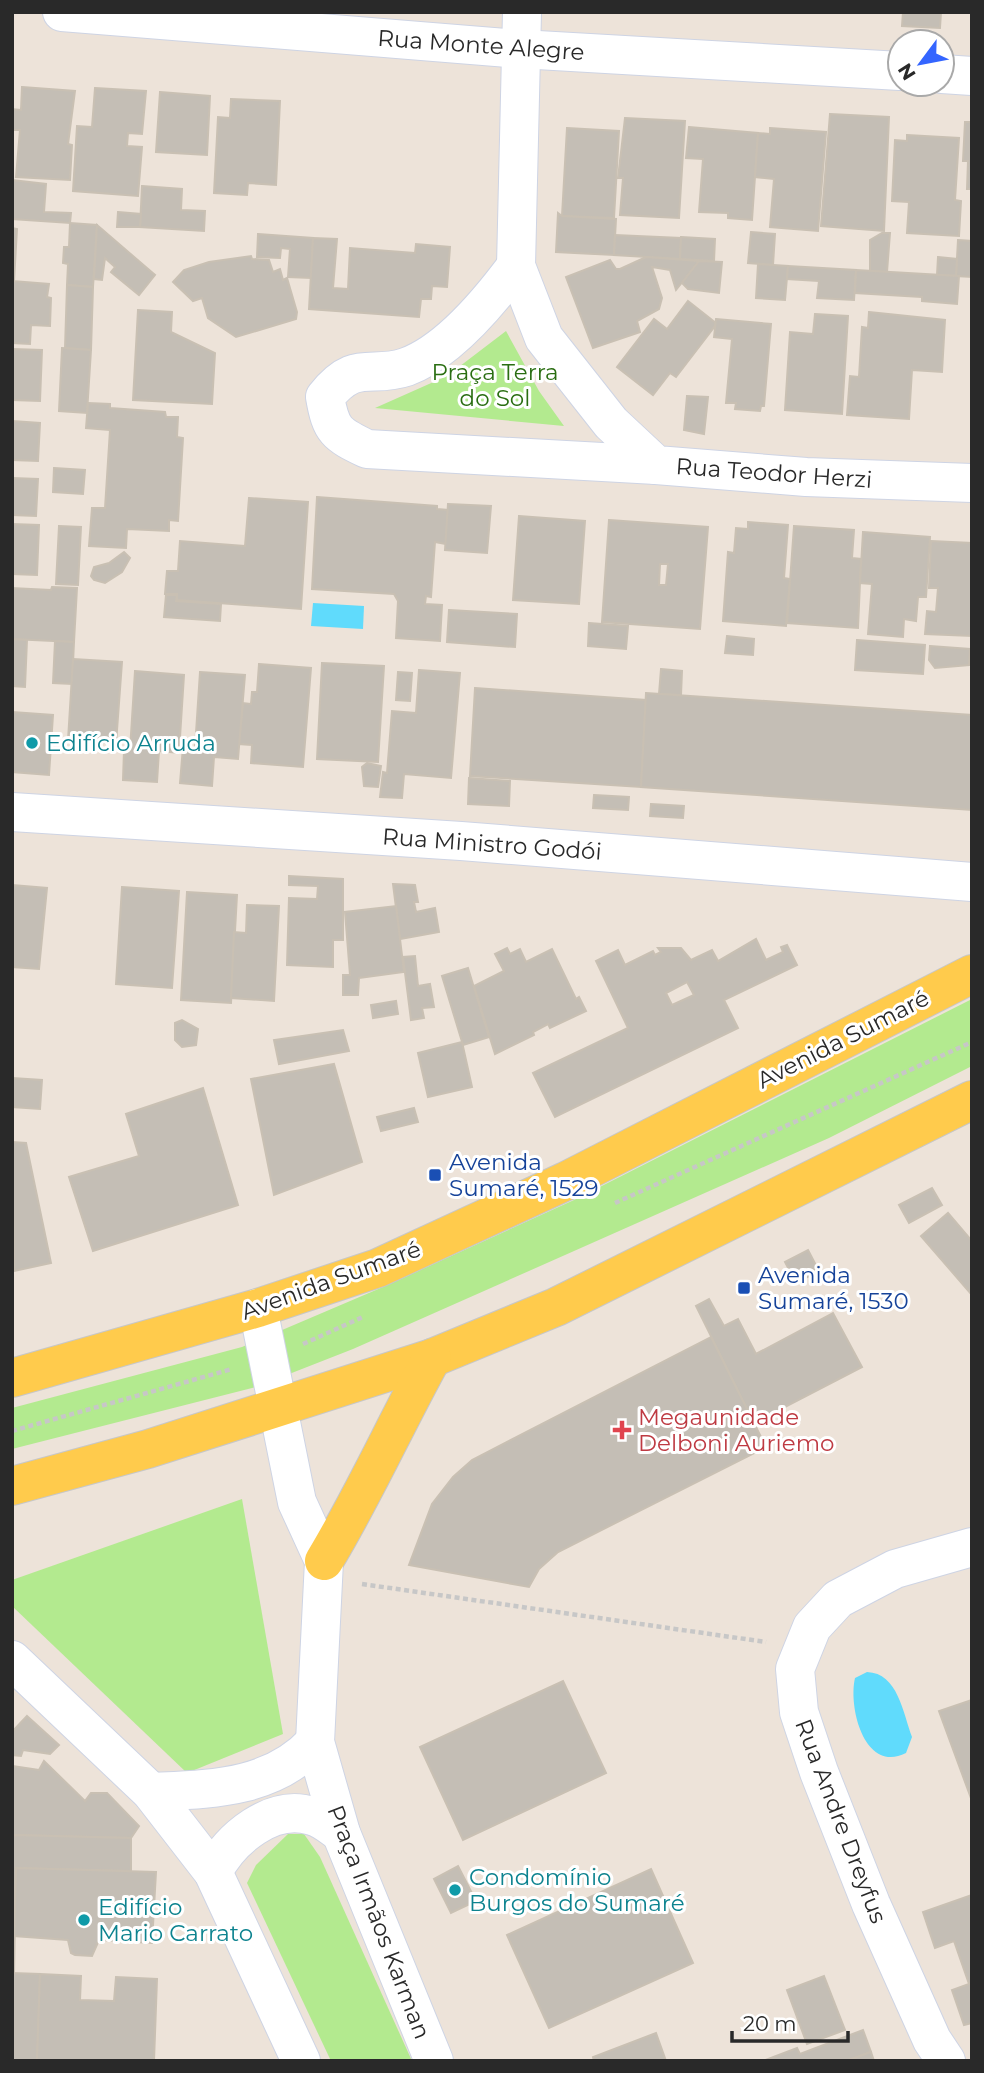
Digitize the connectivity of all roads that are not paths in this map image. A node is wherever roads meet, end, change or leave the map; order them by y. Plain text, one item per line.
1 (62, 12) edge
2 (521, 31) edge
3 (886, 70) edge
4 (516, 266) junction
5 (656, 465) junction
6 (972, 483) edge
7 (12, 812) edge
8 (972, 883) edge
9 (972, 974) edge
10 (972, 1100) edge
11 (258, 1308) junction
12 (432, 1358) junction
13 (12, 1378) edge
14 (278, 1406) junction
15 (12, 1486) edge
16 (972, 1547) edge
17 (324, 1569) junction
18 (12, 1660) edge
19 (315, 1742) junction
20 (151, 1792) junction
21 (341, 1833) junction
22 (213, 1872) junction
23 (301, 2061) edge
24 (434, 2061) edge
25 (946, 2061) edge

1 - 2 street, Rua Monte Alegre
2 - 3 street, Rua Monte Alegre
2 - 4 street
4 - 5 street, Rua Teodor Herzi
4 - 5 street
5 - 6 street, Rua Teodor Herzi
7 - 8 street, Rua Ministro Godói
9 - 11 main road, Avenida Sumaré
10 - 12 main road
11 - 13 main road, Avenida Sumaré
11 - 14 street
12 - 14 main road
12 - 17 main road
14 - 15 main road
14 - 17 street
16 - 25 street, Rua Andre Dreyfus
17 - 19 street, Praça Irmãos Karman
18 - 20 street
19 - 20 street
19 - 21 street, Praça Irmãos Karman
20 - 22 street
21 - 22 street
21 - 24 street, Praça Irmãos Karman
22 - 23 street

